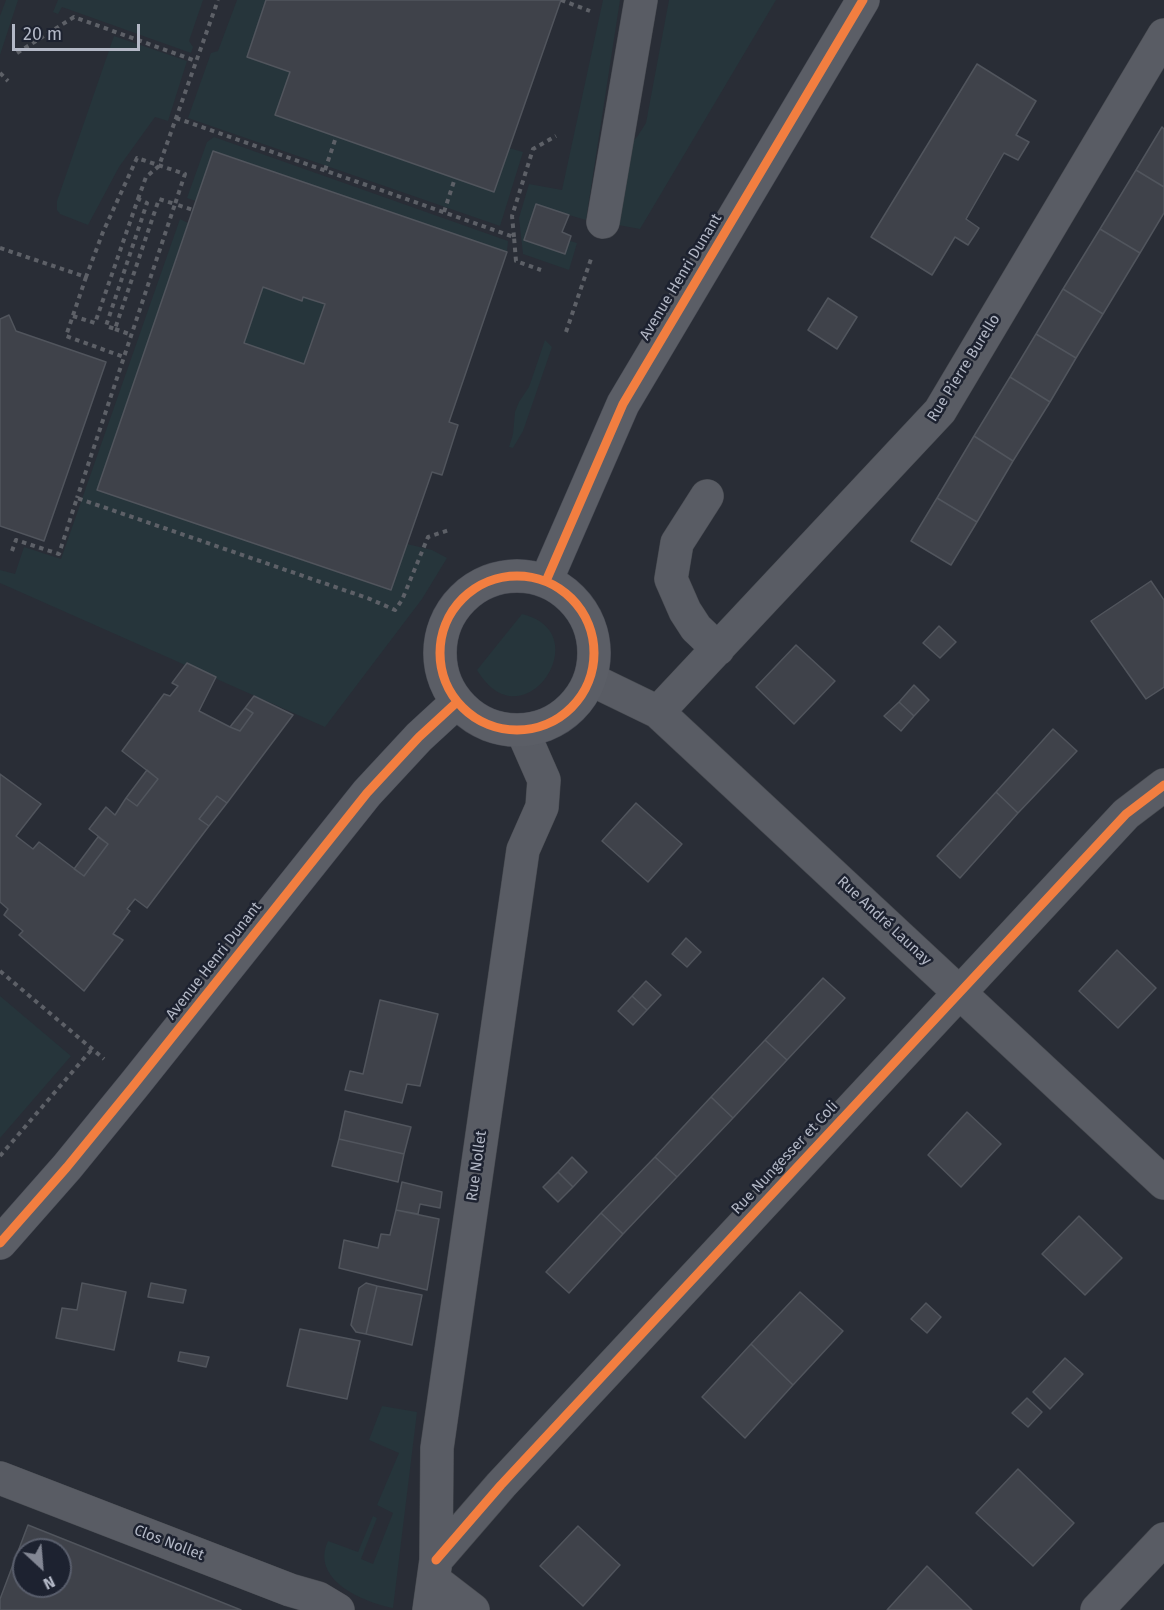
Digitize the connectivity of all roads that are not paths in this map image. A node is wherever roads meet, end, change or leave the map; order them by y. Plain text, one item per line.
1 (641, 0) edge
2 (863, 0) edge
3 (1164, 35) edge
4 (603, 222) road end
5 (707, 496) dead end
6 (546, 580) junction
7 (718, 649) junction
8 (590, 679) junction
9 (457, 702) junction
10 (658, 712) junction
11 (522, 730) junction
12 (1164, 785) edge
13 (960, 991) junction
14 (1164, 1184) edge
15 (0, 1243) edge
16 (0, 1478) edge
17 (1164, 1539) edge
18 (433, 1583) edge
19 (338, 1610) edge
20 (473, 1610) edge
21 (1097, 1610) edge

1 - 4 street
2 - 6 main road, Avenue Henri Dunant
3 - 7 street, Rue Pierre Burello
5 - 7 street
6 - 8 main road
6 - 9 main road
7 - 10 street, Rue Pierre Burello
8 - 10 street, Rue André Launay
8 - 11 main road
9 - 11 main road
9 - 15 main road, Avenue Henri Dunant
10 - 13 street, Rue André Launay
11 - 18 street, Rue Nollet
12 - 13 street, Rue Nungesser et Coli
13 - 14 street, Rue André Launay
13 - 18 street, Rue Nungesser et Coli
16 - 19 street, Clos Nollet
17 - 21 street
18 - 20 street

